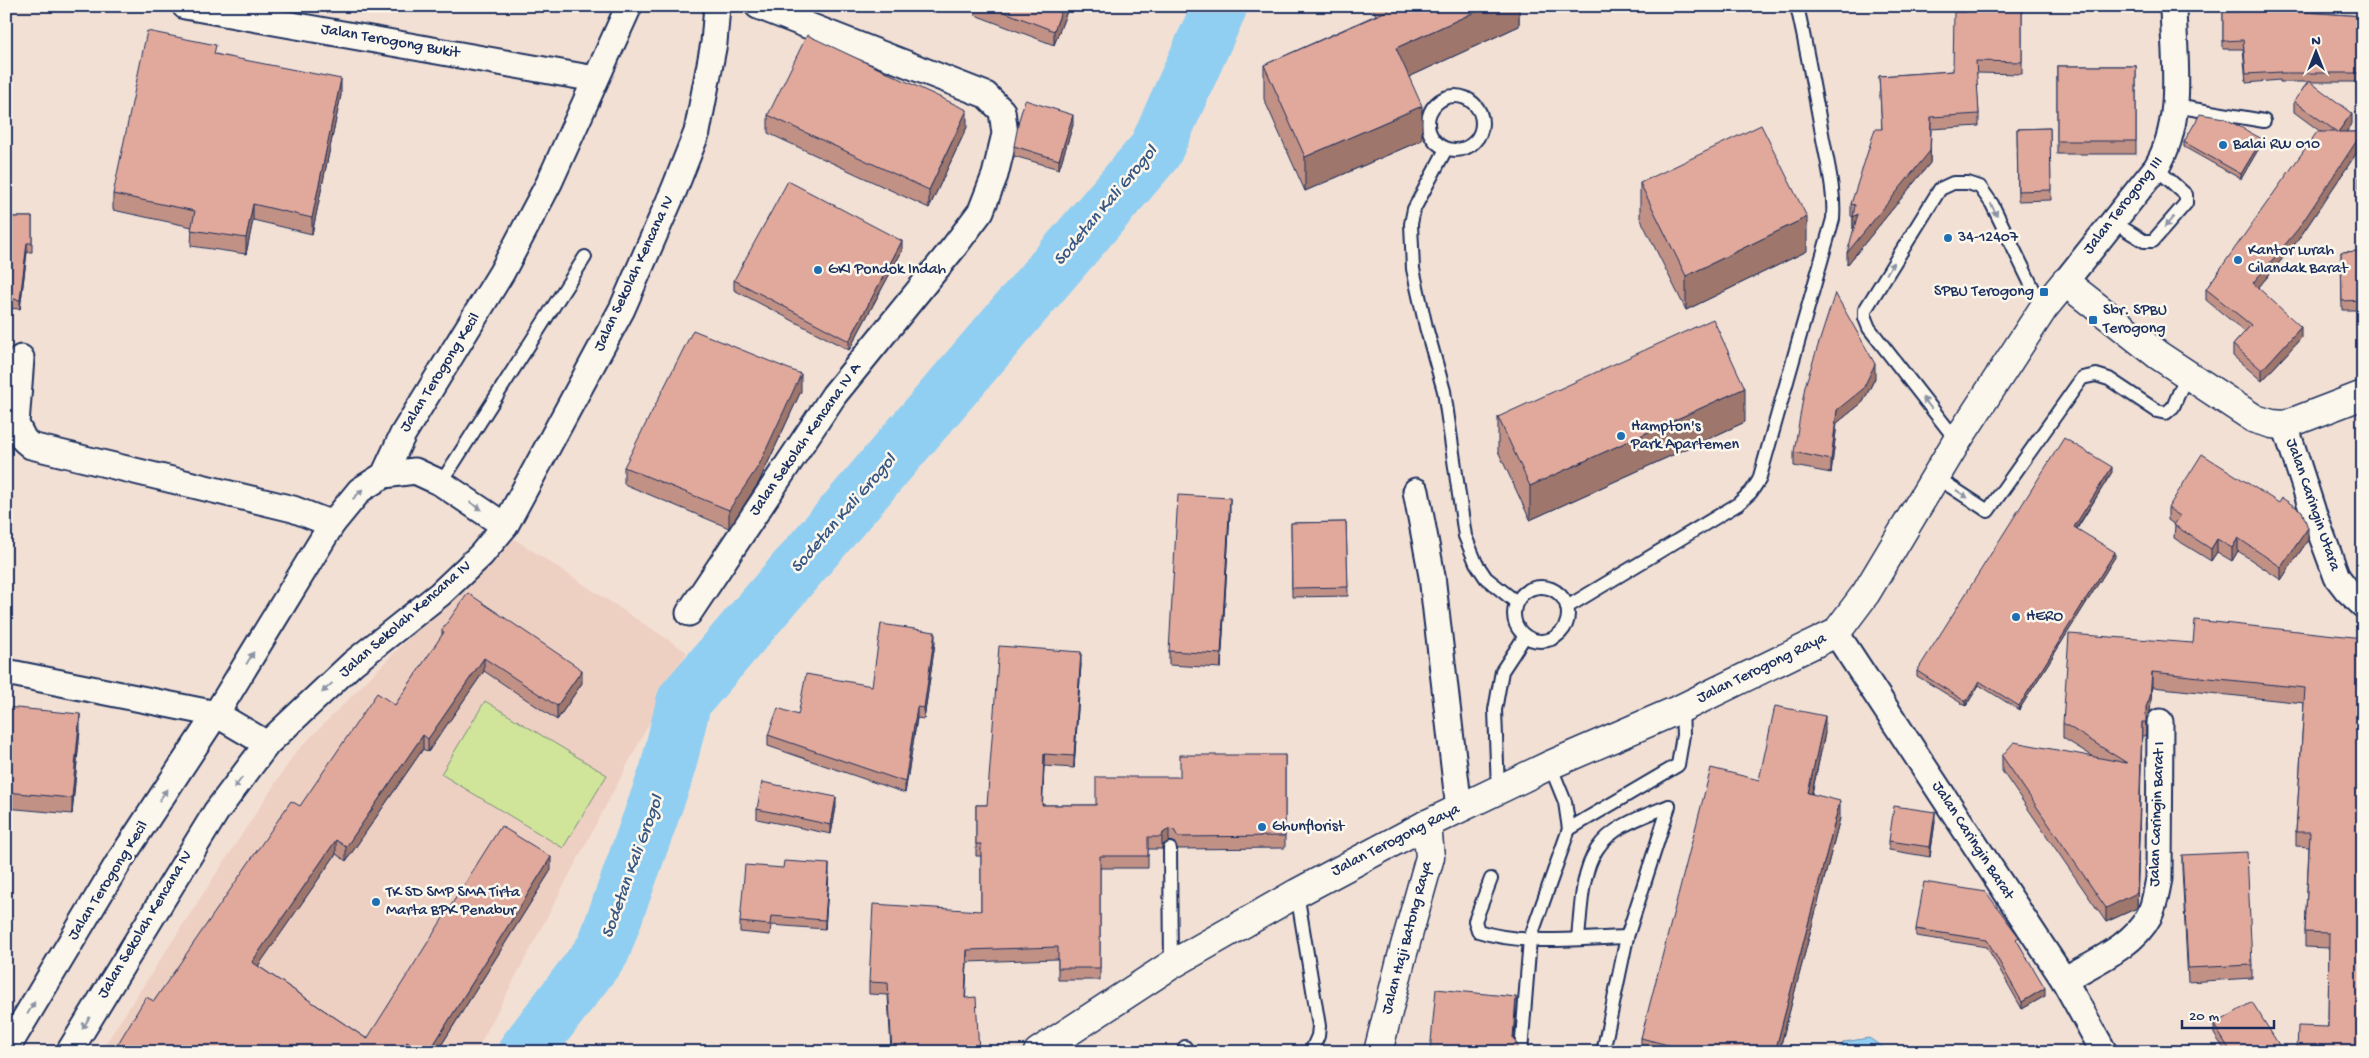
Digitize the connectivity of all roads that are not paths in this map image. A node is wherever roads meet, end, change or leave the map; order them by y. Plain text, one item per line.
1 (185, 6) edge
2 (629, 6) edge
3 (717, 6) edge
4 (758, 6) edge
5 (1797, 6) edge
6 (2173, 6) edge
7 (595, 78) junction
8 (2175, 106) junction
9 (2264, 122) dead end
10 (1446, 149) junction
11 (2156, 168) junction
12 (2113, 222) junction
13 (585, 257) dead end
14 (2065, 282) junction
15 (2043, 310) junction
16 (20, 358) dead end
17 (2187, 374) junction
18 (2363, 395) edge
19 (2285, 425) junction
20 (1957, 441) junction
21 (384, 476) junction
22 (1936, 476) junction
23 (441, 483) junction
24 (1416, 491) dead end
25 (332, 524) junction
26 (505, 526) junction
27 (1516, 602) junction
28 (2363, 605) edge
29 (1567, 607) junction
30 (689, 613) dead end
31 (1836, 633) junction
32 (1525, 636) junction
33 (6, 672) edge
34 (1682, 708) junction
35 (216, 714) junction
36 (2160, 722) dead end
37 (267, 744) junction
38 (1550, 765) junction
39 (1498, 790) junction
40 (1460, 809) junction
41 (1427, 824) junction
42 (1569, 828) junction
43 (1170, 850) edge
44 (1491, 879) dead end
45 (1297, 893) junction
46 (1627, 937) junction
47 (1578, 938) junction
48 (1530, 939) junction
49 (1171, 965) junction
50 (2064, 980) junction
51 (6, 1050) edge
52 (68, 1052) edge
53 (1038, 1052) edge
54 (1311, 1052) edge
55 (1378, 1052) edge
56 (1521, 1052) edge
57 (1603, 1052) edge
58 (2104, 1052) edge

1 - 7 street, Jalan Terogong Bukit
2 - 7 street, Jalan Terogong Kecil
3 - 26 street, Jalan Sekolah Kencana IV
4 - 30 street, Jalan Sekolah Kencana IV A
5 - 29 lane
6 - 8 street, Jalan Terogong III
7 - 21 street, Jalan Terogong Kecil
8 - 9 lane
8 - 11 street, Jalan Terogong III
10 - 10 lane
10 - 27 lane
11 - 12 street, Jalan Terogong III
11 -> 12 lane
12 - 14 street, Jalan Terogong III
13 - 23 lane
14 - 15 street, Jalan Terogong Raya
14 - 17 street
15 - 20 street, Jalan Terogong Raya
20 -> 15 lane
16 - 25 street
17 - 19 street
22 -> 17 lane
18 - 19 street
19 - 28 street, Jalan Caringin Utara
20 - 22 street, Jalan Terogong Raya
21 - 23 street
25 -> 21 street, Jalan Terogong Kecil
22 - 31 street, Jalan Terogong Raya
23 -> 26 street
24 - 40 street
35 -> 25 street, Jalan Terogong Kecil
26 -> 37 street, Jalan Sekolah Kencana IV
27 - 29 lane
27 - 32 lane
29 - 32 lane
31 - 34 street, Jalan Terogong Raya
31 - 50 street, Jalan Caringin Barat
32 - 39 lane
33 - 35 street
34 - 38 street, Jalan Terogong Raya
34 - 42 lane
35 - 37 street
51 -> 35 street, Jalan Terogong Kecil
36 - 50 street, Jalan Caringin Barat I
37 -> 52 street, Jalan Sekolah Kencana IV
38 - 39 street, Jalan Terogong Raya
38 - 42 lane
39 - 40 street, Jalan Terogong Raya
40 - 41 street, Jalan Terogong Raya
41 - 45 street, Jalan Terogong Raya
41 - 55 street, Jalan Haji Batong Raya
42 - 48 lane
43 - 49 lane
44 - 48 lane
45 - 49 street, Jalan Terogong Raya
45 - 54 lane
46 - 47 lane
46 - 47 lane
46 - 57 lane
47 - 48 lane
48 - 56 lane
49 - 53 street, Jalan Terogong Raya
50 - 58 street, Jalan Caringin Barat

